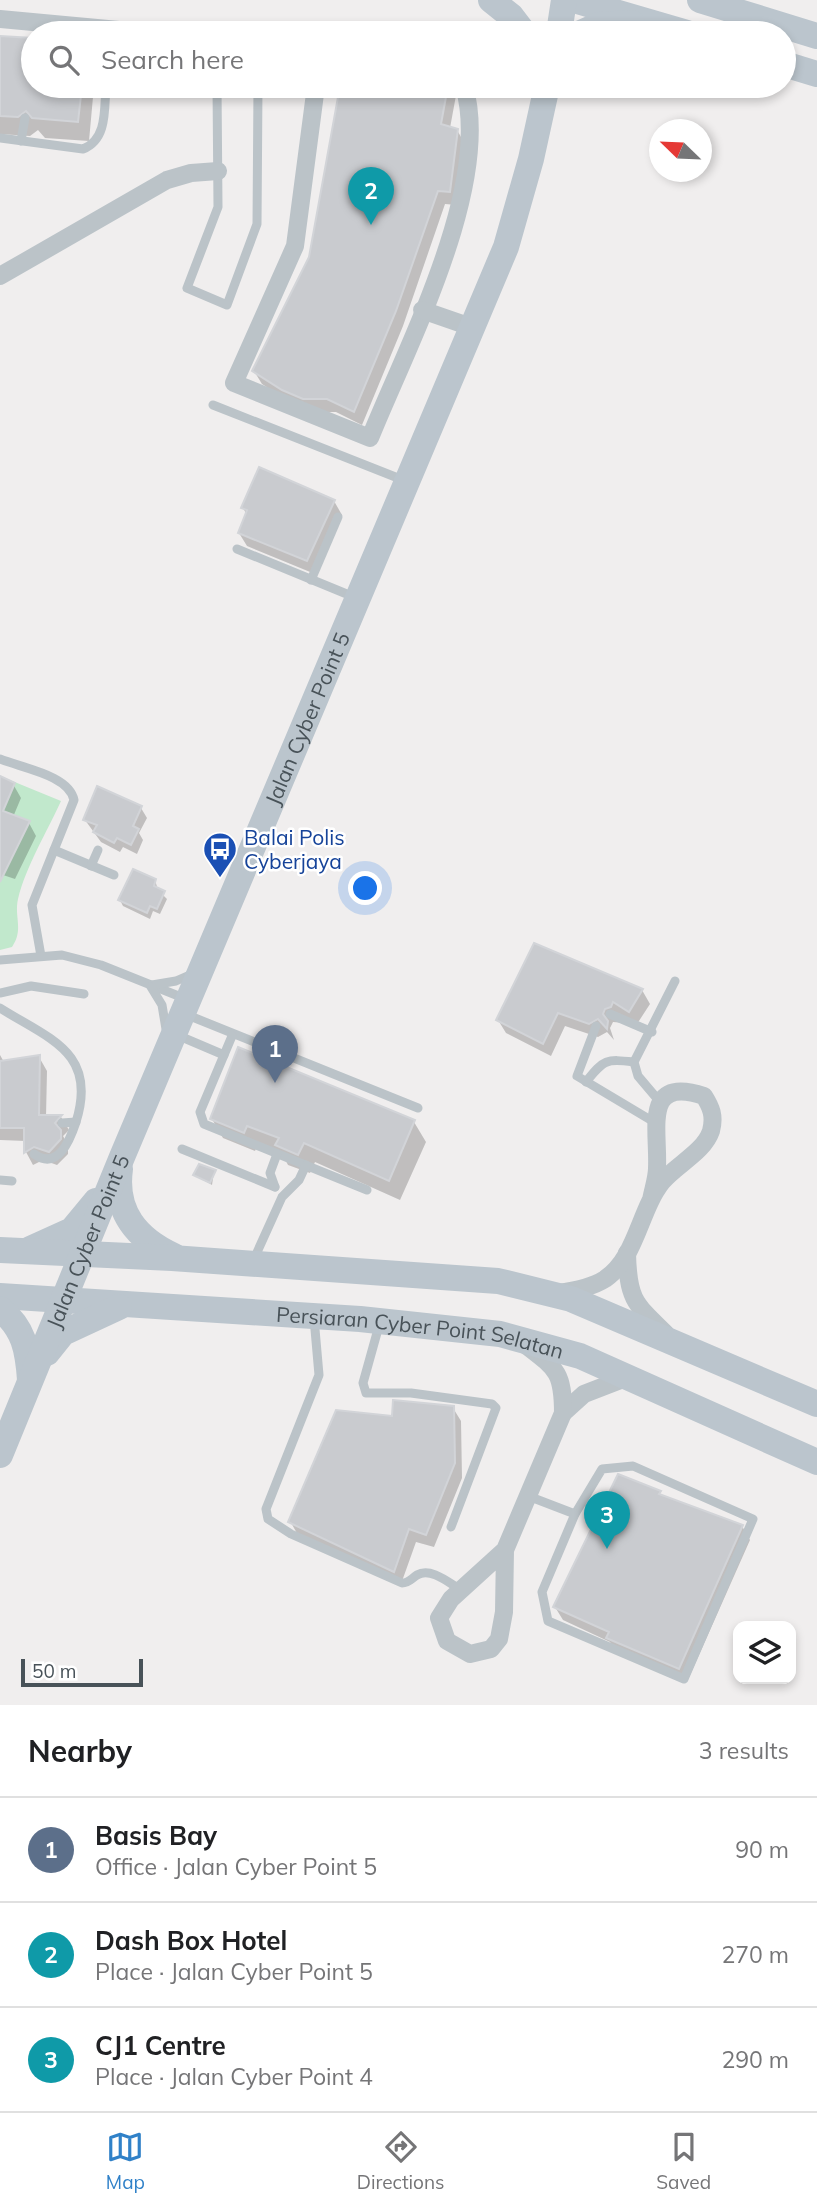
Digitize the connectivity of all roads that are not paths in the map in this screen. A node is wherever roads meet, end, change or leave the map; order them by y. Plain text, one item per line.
1 (491, 0) edge
2 (546, 0) edge
3 (564, 0) edge
4 (574, 0) edge
5 (700, 0) edge
6 (0, 19) edge
7 (21, 21) edge
8 (515, 21) edge
9 (544, 21) edge
10 (561, 21) edge
11 (648, 21) edge
12 (768, 21) edge
13 (796, 30) edge
14 (817, 36) edge
15 (796, 68) edge
16 (817, 74) edge
17 (105, 98) edge
18 (217, 98) edge
19 (258, 98) edge
20 (314, 98) edge
21 (468, 98) edge
22 (542, 98) edge
23 (24, 118) dead end
24 (0, 138) edge
25 (21, 141) junction
26 (218, 171) junction
27 (2, 271) edge
28 (422, 310) junction
29 (474, 328) junction
30 (213, 405) dead end
31 (408, 482) junction
32 (338, 517) dead end
33 (237, 549) dead end
34 (311, 580) junction
35 (358, 600) junction
36 (0, 760) edge
37 (54, 850) junction
38 (98, 850) dead end
39 (91, 866) junction
40 (114, 875) dead end
41 (41, 956) junction
42 (0, 960) edge
43 (205, 962) junction
44 (675, 982) dead end
45 (150, 985) junction
46 (0, 993) edge
47 (85, 995) dead end
48 (0, 1008) edge
49 (610, 1014) dead end
50 (178, 1025) junction
51 (596, 1026) dead end
52 (652, 1032) junction
53 (232, 1036) junction
54 (224, 1055) junction
55 (634, 1062) junction
56 (586, 1082) junction
57 (660, 1102) junction
58 (418, 1108) dead end
59 (76, 1122) junction
60 (654, 1122) junction
61 (62, 1123) dead end
62 (182, 1149) dead end
63 (34, 1154) dead end
64 (277, 1154) junction
65 (122, 1157) junction
66 (306, 1165) junction
67 (0, 1180) edge
68 (12, 1181) dead end
69 (275, 1187) junction
70 (367, 1190) dead end
71 (282, 1197) junction
72 (651, 1200) junction
73 (11, 1251) edge
74 (627, 1253) junction
75 (82, 1254) junction
76 (180, 1259) junction
77 (252, 1264) junction
78 (554, 1294) junction
79 (0, 1296) edge
80 (63, 1300) junction
81 (123, 1305) junction
82 (0, 1309) edge
83 (314, 1316) junction
84 (380, 1321) junction
85 (517, 1337) junction
86 (674, 1342) junction
87 (628, 1377) junction
88 (30, 1381) junction
89 (817, 1404) edge
90 (563, 1413) junction
91 (0, 1455) edge
92 (817, 1462) edge
93 (528, 1496) junction
94 (575, 1514) junction
95 (451, 1527) dead end
96 (505, 1550) junction
97 (461, 1590) junction

1 - 8 main road
2 - 9 main road
3 - 10 main road
4 - 11 main road
5 - 12 main road
6 - 7 street
13 - 14 main road
15 - 16 main road
17 - 25 lane
18 - 26 lane
19 - 26 lane
20 - 28 street
21 - 28 street
22 - 29 main road, Jalan Cyber Point 5
23 - 25 lane
24 - 25 lane
26 - 27 street
28 - 29 street
29 - 31 main road, Jalan Cyber Point 5
30 - 31 lane
31 - 35 main road, Jalan Cyber Point 5
32 - 34 lane
33 - 34 lane
34 - 35 lane
35 - 43 main road, Jalan Cyber Point 5
36 - 37 lane
37 - 39 lane
37 - 41 lane
38 - 39 lane
39 - 40 lane
41 - 42 lane
41 - 45 lane
43 - 45 lane
43 - 50 main road, Jalan Cyber Point 5
44 - 52 lane
45 - 50 lane
45 - 50 lane
46 - 47 lane
48 - 59 lane
49 - 52 lane
50 - 53 lane
50 - 54 lane
50 - 65 main road, Jalan Cyber Point 5
51 - 56 lane
52 - 55 lane
53 - 54 lane
53 - 58 lane
54 - 64 lane
55 - 56 lane
55 - 57 lane
56 - 60 lane
57 - 60 street
57 - 72 street
59 - 61 lane
59 - 63 lane
60 - 72 street
62 - 69 lane
64 - 66 lane
64 - 69 lane
65 - 73 main road
65 - 75 main road, Jalan Cyber Point 5
65 - 76 main road
66 - 70 lane
66 - 71 lane
67 - 68 lane
69 - 71 lane
71 - 77 lane
72 - 74 street
73 - 75 main road
74 - 78 street
74 - 86 street
75 - 76 main road
75 - 80 main road, Jalan Cyber Point 5
76 - 77 main road
77 - 78 main road
78 - 86 main road
79 - 80 main road, Persiaran Cyber Point Selatan
80 - 81 main road, Persiaran Cyber Point Selatan
80 - 88 main road, Jalan Cyber Point 5
81 - 83 main road, Persiaran Cyber Point Selatan
81 - 88 main road
82 - 88 main road
83 - 84 main road, Persiaran Cyber Point Selatan
83 - 97 lane
84 - 85 main road, Persiaran Cyber Point Selatan
84 - 95 lane
85 - 87 main road, Persiaran Cyber Point Selatan
85 - 90 street
86 - 89 main road
87 - 90 street
87 - 92 main road, Persiaran Cyber Point Selatan
88 - 91 main road, Jalan Cyber Point 5
90 - 93 street
93 - 94 lane
93 - 96 street
94 - 94 lane
96 - 97 street
96 - 97 street

